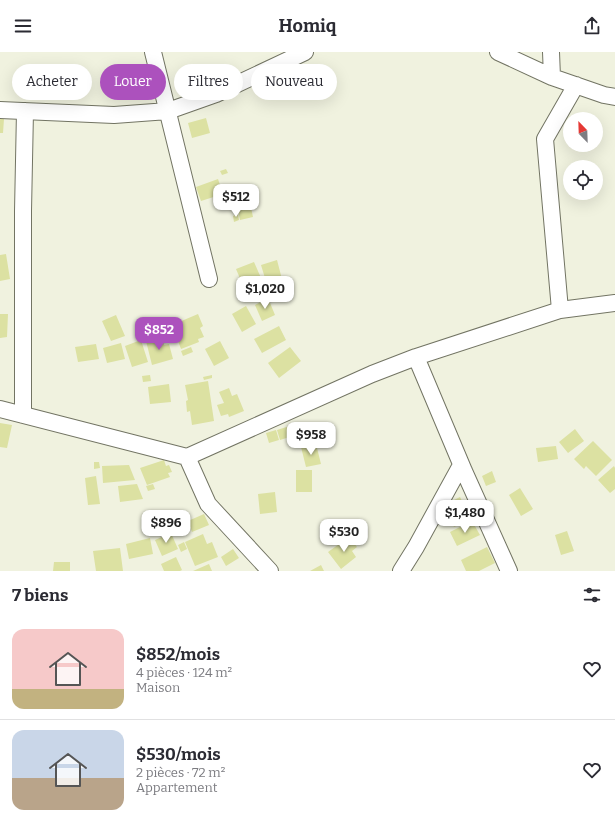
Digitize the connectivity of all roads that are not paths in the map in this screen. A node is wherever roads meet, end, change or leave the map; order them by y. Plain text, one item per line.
1 (153, 52) edge
2 (305, 52) edge
3 (498, 52) edge
4 (551, 52) edge
5 (552, 77) junction
6 (576, 85) junction
7 (615, 96) edge
8 (0, 110) edge
9 (25, 111) junction
10 (168, 111) junction
11 (209, 279) dead end
12 (615, 303) edge
13 (560, 310) junction
14 (416, 357) junction
15 (0, 409) edge
16 (23, 415) junction
17 (187, 457) junction
18 (461, 465) junction
19 (270, 571) edge
20 (402, 571) edge
21 (509, 571) edge

1 - 10 street
2 - 10 street
3 - 5 street
4 - 5 street
5 - 6 street
6 - 7 street
6 - 13 street
8 - 9 street
9 - 10 street
9 - 16 street
10 - 11 street
12 - 13 street
13 - 14 street
14 - 17 street
14 - 18 street
15 - 16 street
16 - 17 street
17 - 19 street
18 - 20 street
18 - 21 street

